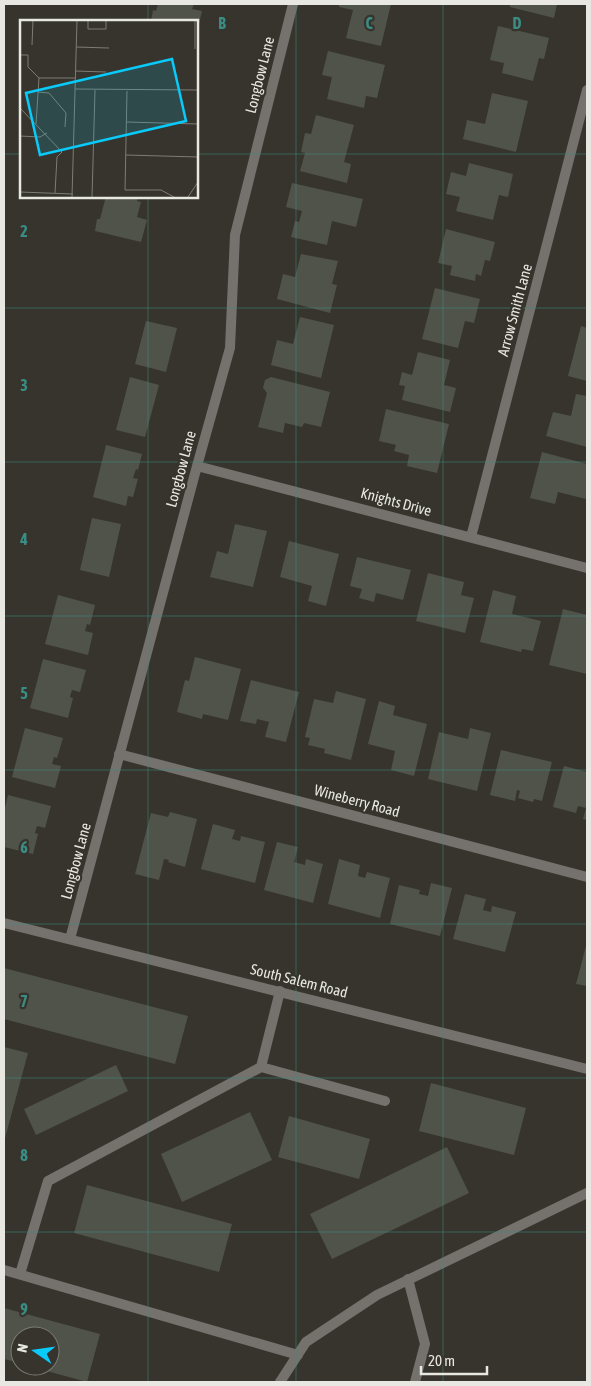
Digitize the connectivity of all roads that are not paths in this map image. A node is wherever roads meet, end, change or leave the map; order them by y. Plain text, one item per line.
1 (293, 4) edge
2 (587, 90) edge
3 (197, 466) junction
4 (471, 537) junction
5 (587, 568) edge
6 (119, 754) junction
7 (587, 877) edge
8 (4, 923) edge
9 (70, 939) junction
10 (280, 991) junction
11 (261, 1067) junction
12 (587, 1069) edge
13 (385, 1101) dead end
14 (587, 1193) edge
15 (4, 1270) edge
16 (20, 1274) junction
17 (408, 1279) junction
18 (298, 1355) junction
19 (280, 1382) edge
20 (415, 1382) edge

1 - 3 street, Longbow Lane
2 - 4 street, Arrow Smith Lane
3 - 4 street, Knights Drive
3 - 6 street, Longbow Lane
4 - 5 street, Knights Drive
6 - 7 street, Wineberry Road
6 - 9 street, Longbow Lane
8 - 9 street, South Salem Road
9 - 10 street, South Salem Road
10 - 11 street
10 - 12 street, South Salem Road
11 - 13 street
11 - 16 street
14 - 17 street
15 - 16 street
16 - 18 street
17 - 18 street
17 - 20 street
18 - 19 street

